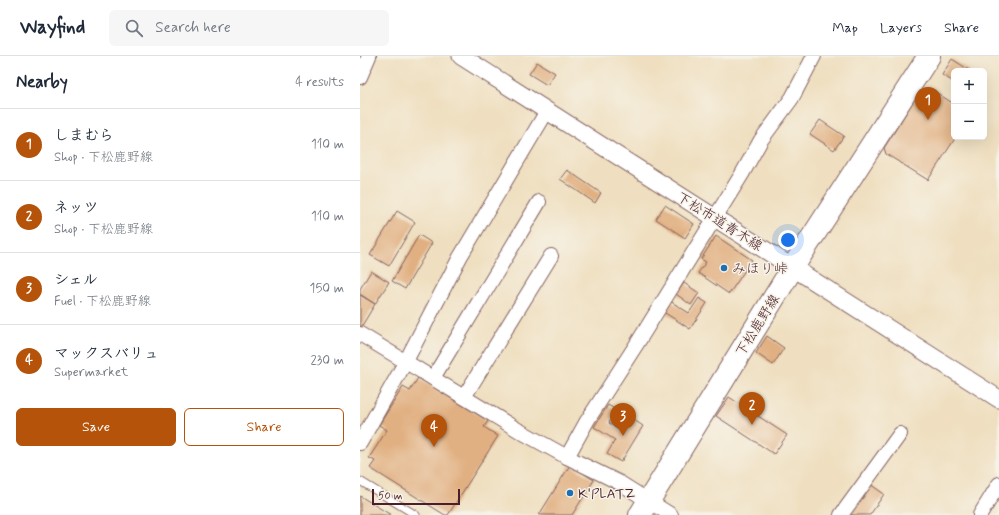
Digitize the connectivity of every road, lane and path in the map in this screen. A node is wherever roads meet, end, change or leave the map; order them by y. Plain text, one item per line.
1 (369, 56) edge
2 (461, 56) edge
3 (814, 56) edge
4 (929, 56) edge
5 (360, 77) edge
6 (547, 111) junction
7 (538, 202) dead end
8 (714, 218) junction
9 (551, 256) dead end
10 (792, 267) junction
11 (360, 334) edge
12 (406, 361) junction
13 (433, 378) junction
14 (464, 397) junction
15 (999, 399) edge
16 (900, 434) dead end
17 (360, 443) edge
18 (567, 457) junction
19 (360, 480) edge
20 (998, 488) edge
21 (644, 508) edge
22 (416, 515) edge
23 (671, 515) edge
24 (842, 515) edge
25 (980, 515) edge

1 - 5 street
2 - 6 street, 下松市道青木線
3 - 8 street
4 - 10 main road, 下松鹿野線
6 - 8 street, 下松市道青木線
6 - 12 street
7 - 13 street
8 - 10 street, 下松市道青木線
8 - 18 street
9 - 14 street
10 - 15 street, 下松市道青木線
10 - 21 main road, 下松鹿野線
11 - 12 street
12 - 13 street
12 - 17 street
13 - 14 street
14 - 18 street
16 - 24 street
18 - 21 street
19 - 22 lane
20 - 25 street
21 - 23 street

